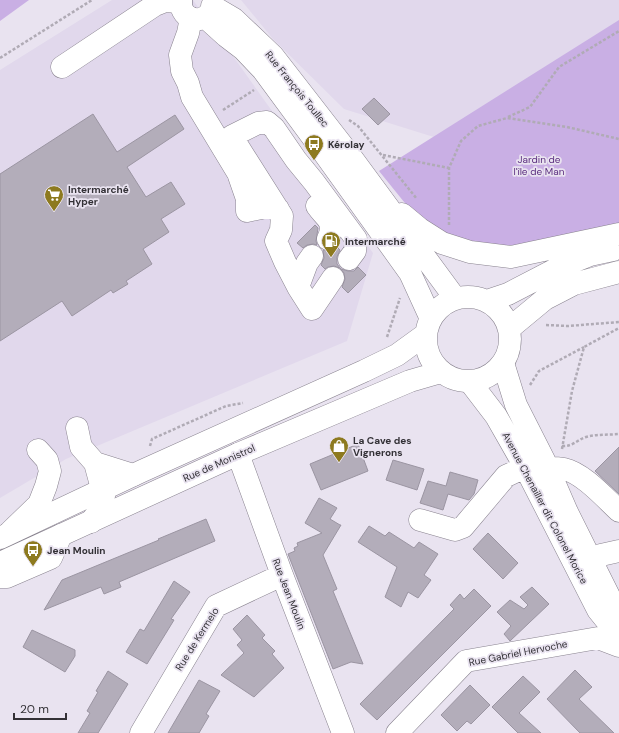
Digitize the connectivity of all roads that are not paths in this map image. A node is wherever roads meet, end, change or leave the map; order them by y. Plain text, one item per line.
1 (197, 7) edge
2 (62, 67) dead end
3 (188, 83) junction
4 (232, 136) junction
5 (296, 160) junction
6 (383, 199) junction
7 (278, 209) junction
8 (619, 234) edge
9 (328, 239) dead end
10 (619, 249) edge
11 (312, 256) dead end
12 (349, 259) dead end
13 (619, 272) edge
14 (333, 278) dead end
15 (298, 287) junction
16 (455, 298) junction
17 (487, 301) junction
18 (516, 323) junction
19 (428, 327) junction
20 (503, 363) junction
21 (441, 372) junction
22 (470, 382) junction
23 (77, 428) dead end
24 (38, 450) dead end
25 (238, 454) junction
26 (95, 463) junction
27 (525, 467) junction
28 (548, 468) junction
29 (133, 475) junction
30 (103, 490) junction
31 (619, 511) edge
32 (420, 520) dead end
33 (91, 522) junction
34 (61, 535) junction
35 (4, 536) edge
36 (608, 553) edge
37 (0, 563) edge
38 (282, 575) junction
39 (0, 577) edge
40 (619, 631) edge
41 (619, 636) edge
42 (619, 646) edge
43 (407, 730) edge
44 (141, 733) edge
45 (343, 733) edge

1 - 2 main road
1 - 3 main road
1 - 6 main road, Rue François Toullec
1 - 19 main road, Rue François Toullec
3 - 4 main road
3 - 7 main road
4 - 5 main road
4 - 7 main road
5 - 9 main road
5 - 12 main road
6 - 8 main road
6 - 16 main road, Rue François Toullec
7 - 15 main road
10 - 17 main road
11 - 15 main road
13 - 18 main road
14 - 15 main road
16 - 17 main road
16 - 19 main road
17 - 18 main road
18 - 20 main road
19 - 21 main road
19 - 29 main road
20 - 22 main road
20 - 28 main road, Avenue Chenailler dit Colonel Morice
21 - 22 main road
21 - 25 main road, Rue de Monistrol
22 - 27 main road, Avenue Chenailler dit Colonel Morice
23 - 26 main road
24 - 35 main road
25 - 33 main road, Rue de Monistrol
25 - 38 main road, Rue Jean Moulin
26 - 29 main road
26 - 30 main road
27 - 32 main road
27 - 41 main road, Avenue Chenailler dit Colonel Morice
28 - 31 main road
28 - 36 main road, Avenue Chenailler dit Colonel Morice
29 - 30 main road
30 - 33 main road
30 - 35 main road
33 - 34 main road, Rue de Monistrol
34 - 37 main road, Rue de Monistrol
34 - 39 main road
36 - 40 main road, Avenue Chenailler dit Colonel Morice
38 - 44 main road, Rue de Kermelo
38 - 45 main road, Rue Jean Moulin
42 - 43 main road, Rue Gabriel Hervoche

